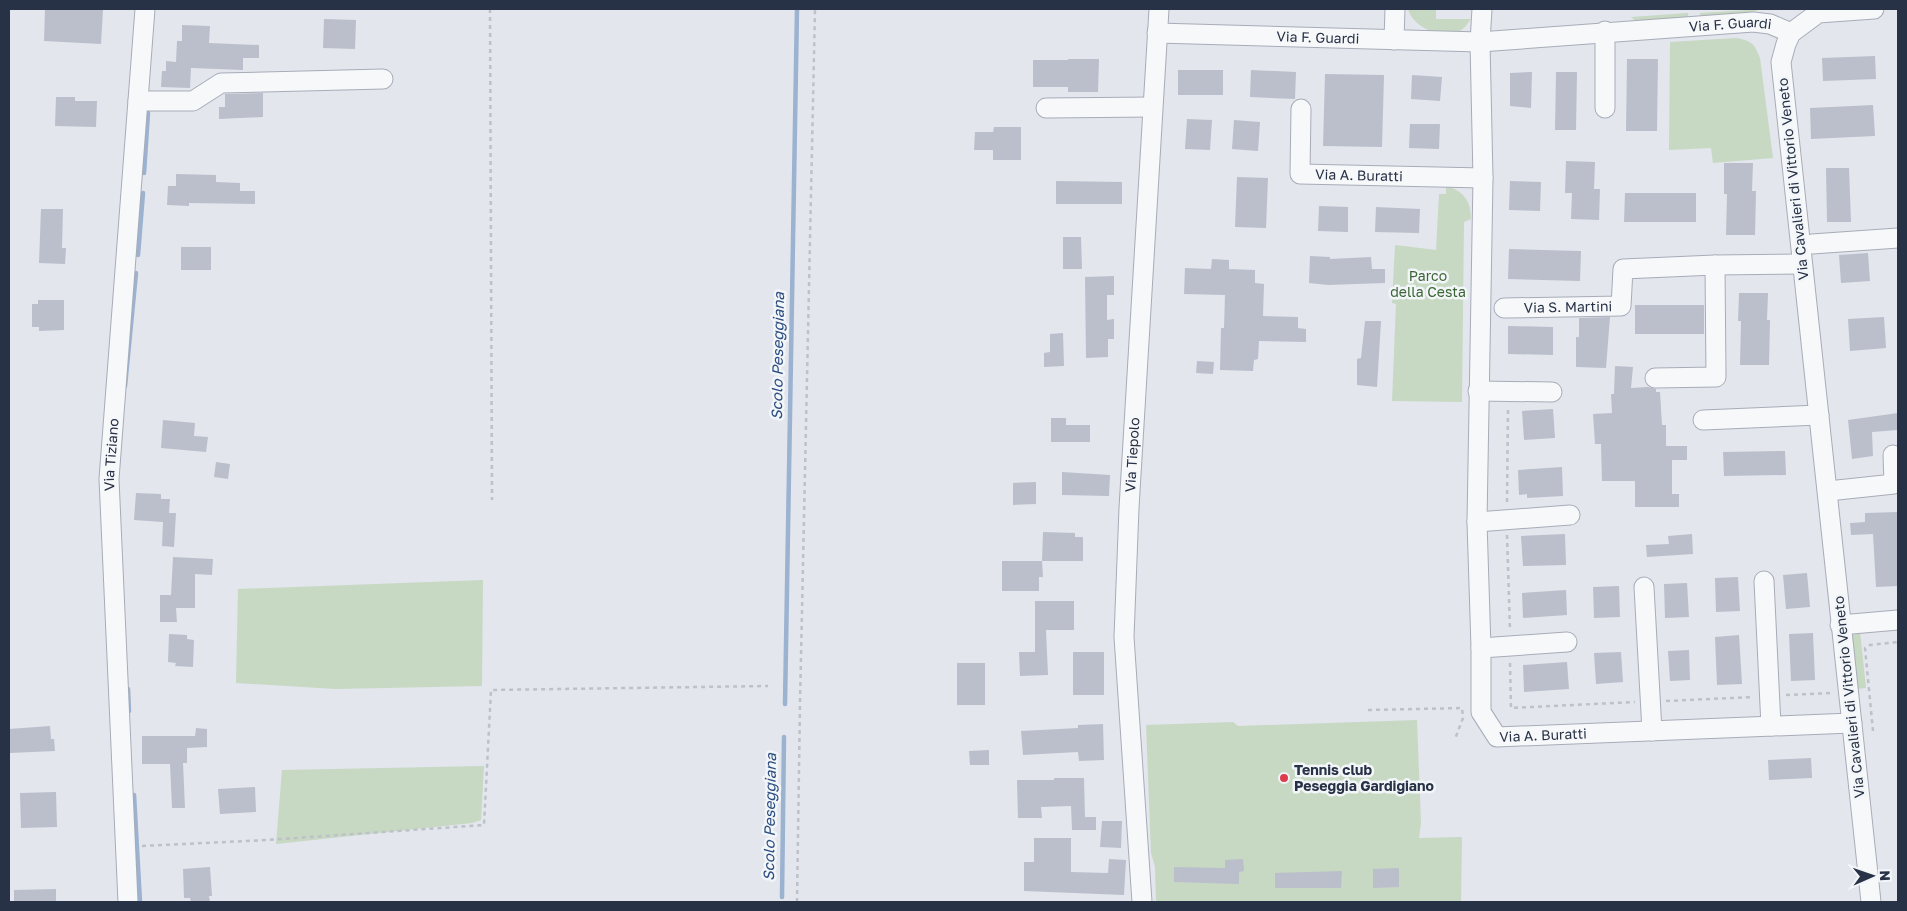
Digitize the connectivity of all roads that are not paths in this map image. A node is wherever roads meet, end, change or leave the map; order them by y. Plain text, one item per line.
1 (145, 9) edge
2 (1159, 9) edge
3 (1395, 9) edge
4 (1482, 9) edge
5 (1874, 9) edge
6 (1606, 31) junction
7 (1157, 33) junction
8 (1791, 33) junction
9 (1394, 40) junction
10 (1480, 42) junction
11 (383, 78) dead end
12 (138, 102) junction
13 (1152, 107) junction
14 (1046, 108) dead end
15 (1605, 108) dead end
16 (1301, 109) dead end
17 (1483, 178) junction
18 (1898, 238) edge
19 (1812, 244) dead end
20 (1802, 264) junction
21 (1715, 265) junction
22 (1504, 308) dead end
23 (1655, 378) dead end
24 (1478, 391) junction
25 (1552, 392) dead end
26 (1819, 415) junction
27 (1703, 420) dead end
28 (1892, 455) dead end
29 (1828, 491) junction
30 (1570, 515) dead end
31 (1477, 522) junction
32 (1764, 581) dead end
33 (1644, 587) dead end
34 (1898, 620) edge
35 (1840, 625) junction
36 (1567, 642) dead end
37 (1481, 648) junction
38 (1852, 723) junction
39 (1771, 726) junction
40 (1652, 731) junction
41 (128, 902) edge
42 (1142, 902) edge
43 (1871, 902) edge

1 - 12 street, Via Tiziano
2 - 7 street, Via Tiepolo
3 - 9 street
4 - 10 street
5 - 8 street
6 - 8 street, Via F. Guardi
6 - 10 street, Via F. Guardi
6 - 15 street
7 - 9 street, Via F. Guardi
7 - 13 street, Via Tiepolo
8 - 20 street, Via Cavalieri di Vittorio Veneto
9 - 10 street, Via F. Guardi
10 - 17 street, Via A. Buratti
11 - 12 street
12 - 41 street, Via Tiziano
13 - 14 street
13 - 42 street, Via Tiepolo
16 - 17 street, Via A. Buratti
17 - 24 street, Via A. Buratti
18 - 19 street
20 - 21 street, Via S. Martini
20 - 26 street, Via Cavalieri di Vittorio Veneto
21 - 22 street, Via S. Martini
21 - 23 street
24 - 25 street
24 - 31 street, Via A. Buratti
26 - 27 street
26 - 29 street, Via Cavalieri di Vittorio Veneto
28 - 29 street
29 - 35 street, Via Cavalieri di Vittorio Veneto
30 - 31 street
31 - 37 street, Via A. Buratti
32 - 39 street
33 - 40 street
34 - 35 street
35 - 38 street, Via Cavalieri di Vittorio Veneto
36 - 37 street
37 - 40 street, Via A. Buratti
38 - 39 street, Via A. Buratti
38 - 43 street, Via Cavalieri di Vittorio Veneto
39 - 40 street, Via A. Buratti

